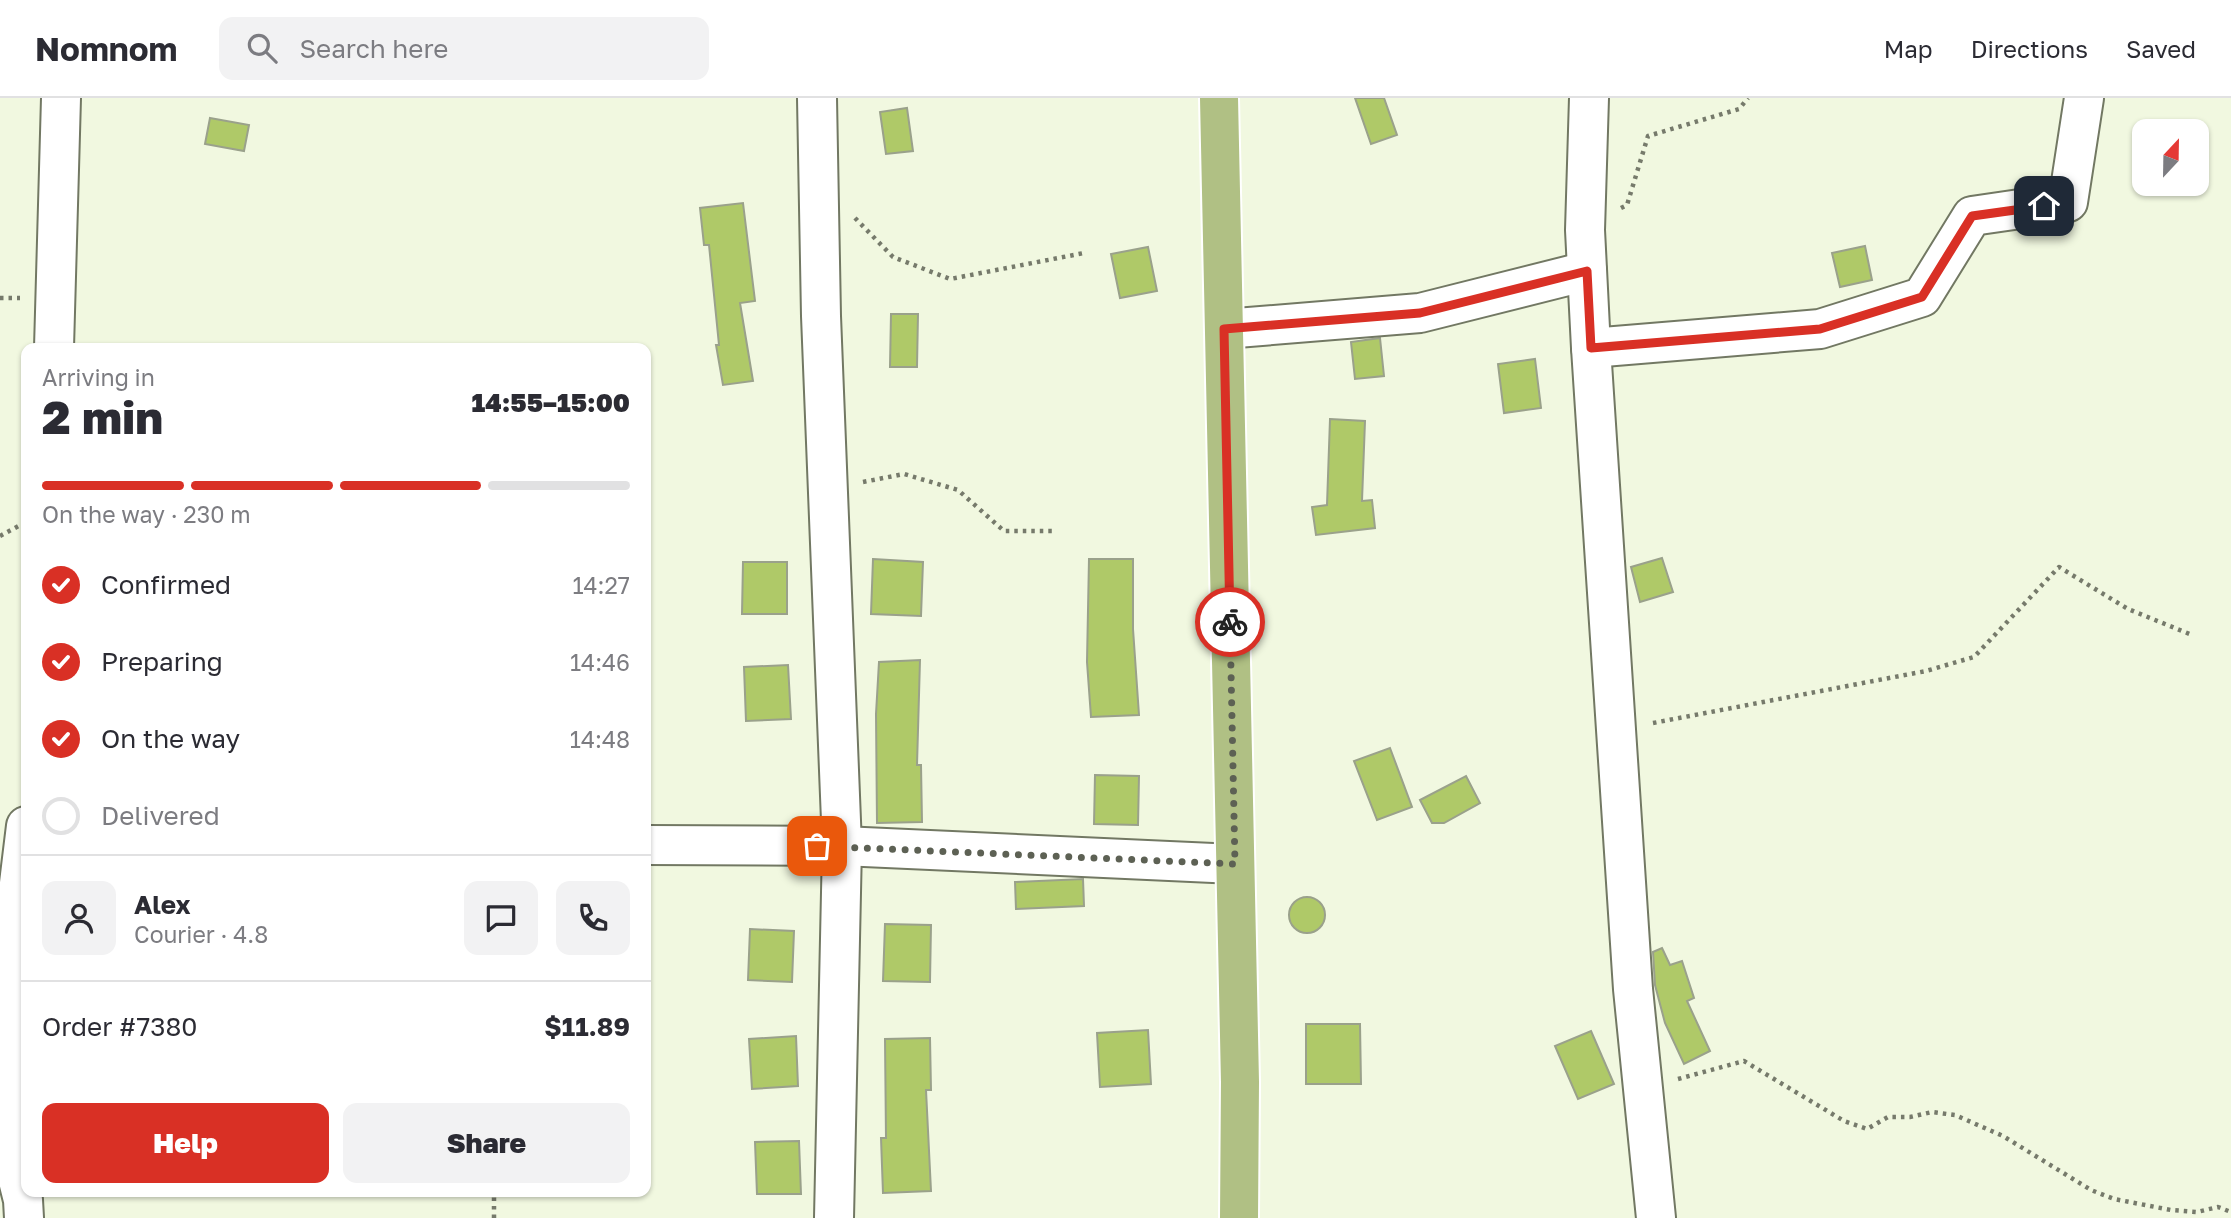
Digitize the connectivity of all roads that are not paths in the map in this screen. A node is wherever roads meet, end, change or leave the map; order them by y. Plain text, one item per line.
1 (61, 98) edge
2 (817, 98) edge
3 (1219, 98) edge
4 (1590, 98) edge
5 (2084, 98) edge
6 (1587, 271) junction
7 (1224, 329) junction
8 (54, 343) edge
9 (1591, 348) junction
10 (651, 845) edge
11 (842, 846) junction
12 (1235, 864) junction
13 (21, 867) edge
14 (21, 1192) edge
15 (22, 1197) edge
16 (24, 1218) edge
17 (834, 1218) edge
18 (1239, 1218) edge
19 (1656, 1218) edge

1 - 8 street
2 - 11 street
3 - 7 highway
4 - 6 street
5 - 9 street
6 - 7 street
6 - 9 street
7 - 12 highway
9 - 19 street
10 - 11 street
11 - 12 street
11 - 17 street
12 - 18 highway
13 - 14 street
15 - 16 street

